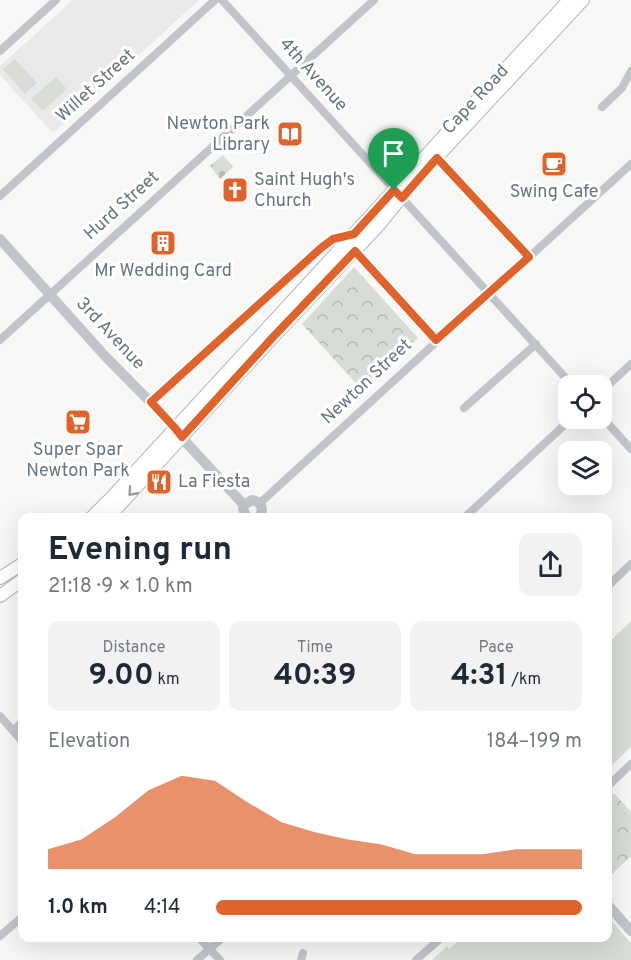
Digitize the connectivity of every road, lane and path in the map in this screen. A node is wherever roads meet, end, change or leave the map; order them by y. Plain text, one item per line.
1 (56, 0) edge
2 (215, 0) edge
3 (222, 0) edge
4 (374, 0) edge
5 (568, 0) edge
6 (583, 0) edge
7 (0, 51) edge
8 (631, 71) edge
9 (291, 76) junction
10 (602, 107) dead end
11 (437, 158) junction
12 (631, 164) edge
13 (398, 194) junction
14 (0, 196) edge
15 (354, 234) junction
16 (0, 239) edge
17 (355, 251) junction
18 (529, 257) junction
19 (51, 294) junction
20 (490, 294) junction
21 (0, 340) edge
22 (436, 340) junction
23 (536, 344) junction
24 (631, 364) edge
25 (563, 375) edge
26 (612, 382) edge
27 (151, 402) junction
28 (464, 408) dead end
29 (612, 428) edge
30 (560, 429) edge
31 (178, 432) junction
32 (631, 449) edge
33 (260, 503) junction
34 (244, 505) junction
35 (96, 513) edge
36 (112, 513) edge
37 (243, 513) edge
38 (261, 513) edge
39 (469, 513) edge
40 (631, 564) edge
41 (18, 567) edge
42 (0, 578) edge
43 (612, 582) edge
44 (18, 583) edge
45 (0, 596) edge
46 (0, 716) edge
47 (18, 727) edge
48 (13, 731) junction
49 (18, 737) edge
50 (631, 764) edge
51 (612, 782) edge
52 (612, 910) edge
53 (18, 920) edge
54 (631, 931) edge
55 (0, 936) edge
56 (203, 942) edge
57 (218, 942) edge
58 (436, 942) edge
59 (210, 949) junction
60 (197, 960) edge
61 (220, 960) edge
62 (416, 960) edge

1 - 7 street
2 - 14 street, Willet Street
3 - 9 street, 4th Avenue
4 - 9 street, Hurd Street
5 - 13 main road, Cape Road
6 - 11 main road, Cape Road
8 - 10 street
9 - 13 street, 4th Avenue
9 - 19 street, Hurd Street
11 - 13 main road, Cape Road
11 - 18 street
12 - 18 street, Newton Street
13 - 15 main road, Cape Road
13 - 17 main road, Cape Road
13 - 20 street, 4th Avenue
15 - 27 street
15 - 31 main road, Cape Road
16 - 19 street, 3rd Avenue
17 - 22 street
17 - 31 main road, Cape Road
18 - 20 street, Newton Street
19 - 21 street, Hurd Street
19 - 27 street, 3rd Avenue
20 - 22 street, Newton Street
20 - 23 street, 4th Avenue
22 - 33 street, Newton Street
23 - 25 street, 4th Avenue
23 - 28 street
24 - 26 street
27 - 31 street, 3rd Avenue
29 - 32 street
30 - 39 street
31 - 34 street, 3rd Avenue
31 - 35 main road, Cape Road
31 -> 36 main road, Cape Road
33 - 34 street
33 - 38 street
34 - 37 street
40 - 43 street
41 - 42 main road
44 - 45 main road
46 - 48 street
47 - 48 street
48 - 49 street
50 - 51 street
52 - 54 street
53 - 55 street
56 - 59 street
57 - 59 street
58 - 62 street
59 - 60 street
59 - 61 street

